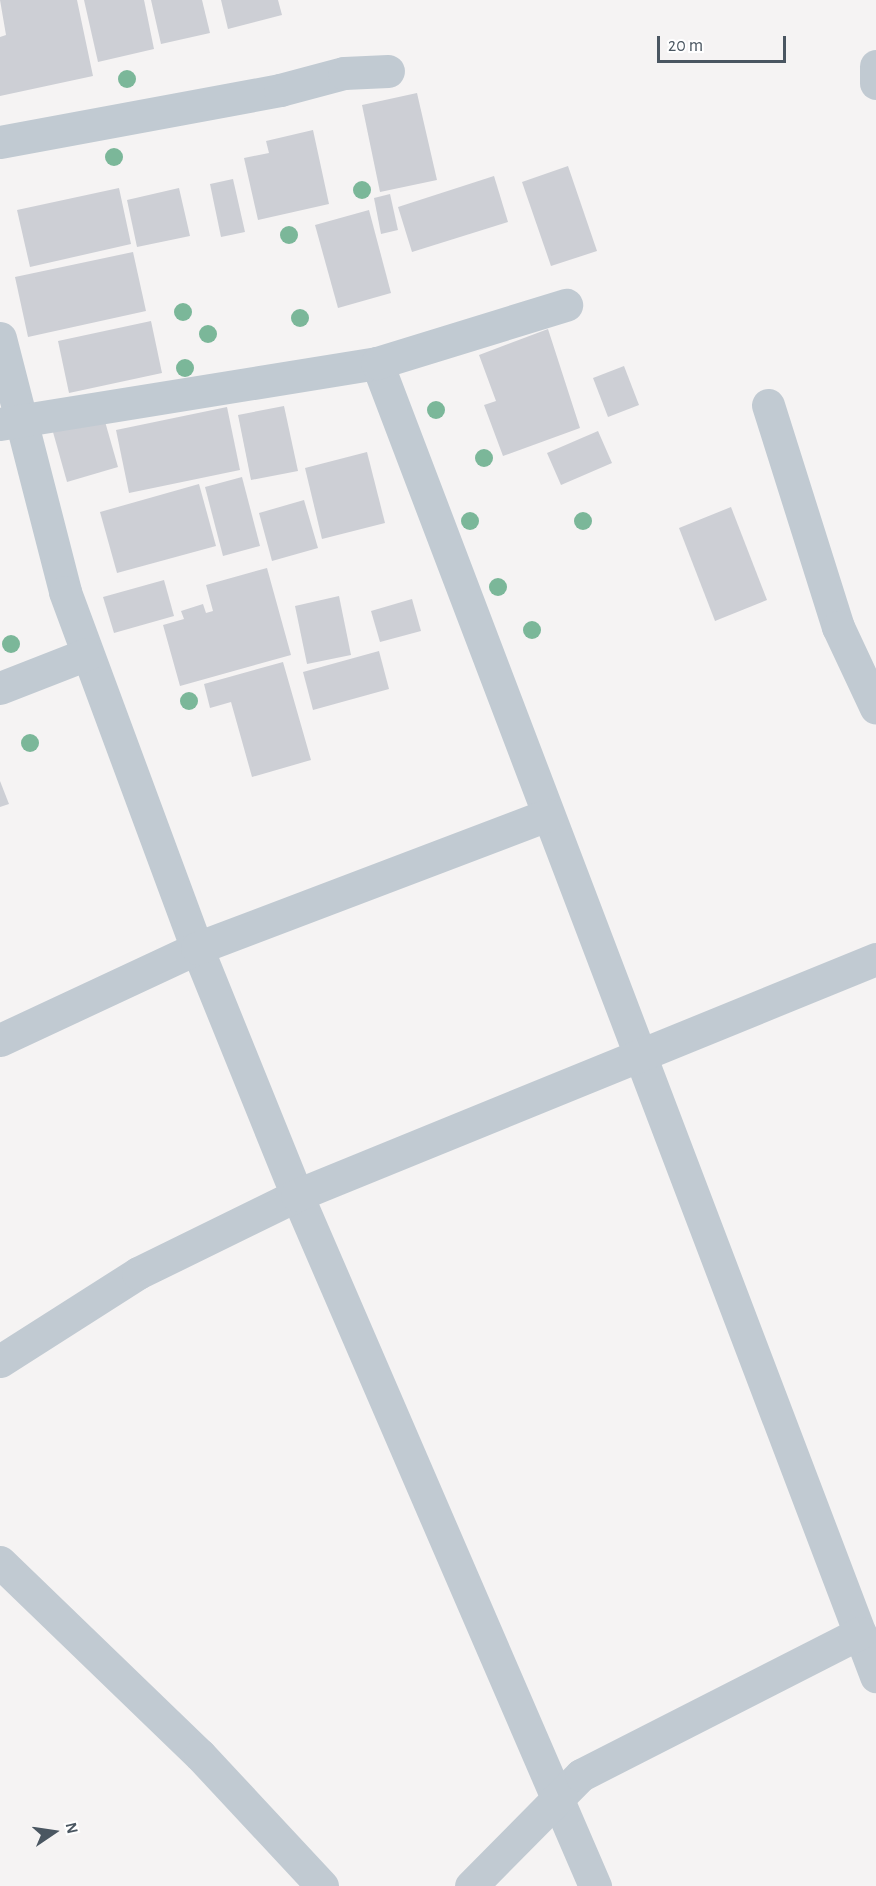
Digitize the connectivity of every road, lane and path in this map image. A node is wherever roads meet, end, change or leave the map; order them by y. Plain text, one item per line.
1 (876, 66) edge
2 (388, 71) dead end
3 (876, 83) edge
4 (0, 142) edge
5 (566, 305) dead end
6 (0, 338) edge
7 (377, 363) junction
8 (768, 405) dead end
9 (10, 422) edge
10 (87, 654) junction
11 (0, 688) edge
12 (876, 708) edge
13 (548, 815) junction
14 (196, 948) junction
15 (876, 959) edge
16 (0, 1040) edge
17 (639, 1056) junction
18 (297, 1195) junction
19 (0, 1361) edge
20 (0, 1562) edge
21 (860, 1633) junction
22 (876, 1676) edge
23 (556, 1800) junction
24 (322, 1886) edge
25 (471, 1886) edge
26 (595, 1886) edge

1 - 3 street
2 - 4 street
5 - 7 street
6 - 9 street
7 - 9 street
7 - 13 street
8 - 12 street
9 - 10 street
10 - 11 street
10 - 14 street
13 - 14 street
13 - 17 street
14 - 16 street
14 - 18 street
15 - 17 street
17 - 18 street
17 - 21 street
18 - 19 street
18 - 23 street
20 - 24 street
21 - 22 street
21 - 23 street
23 - 25 street
23 - 26 street

